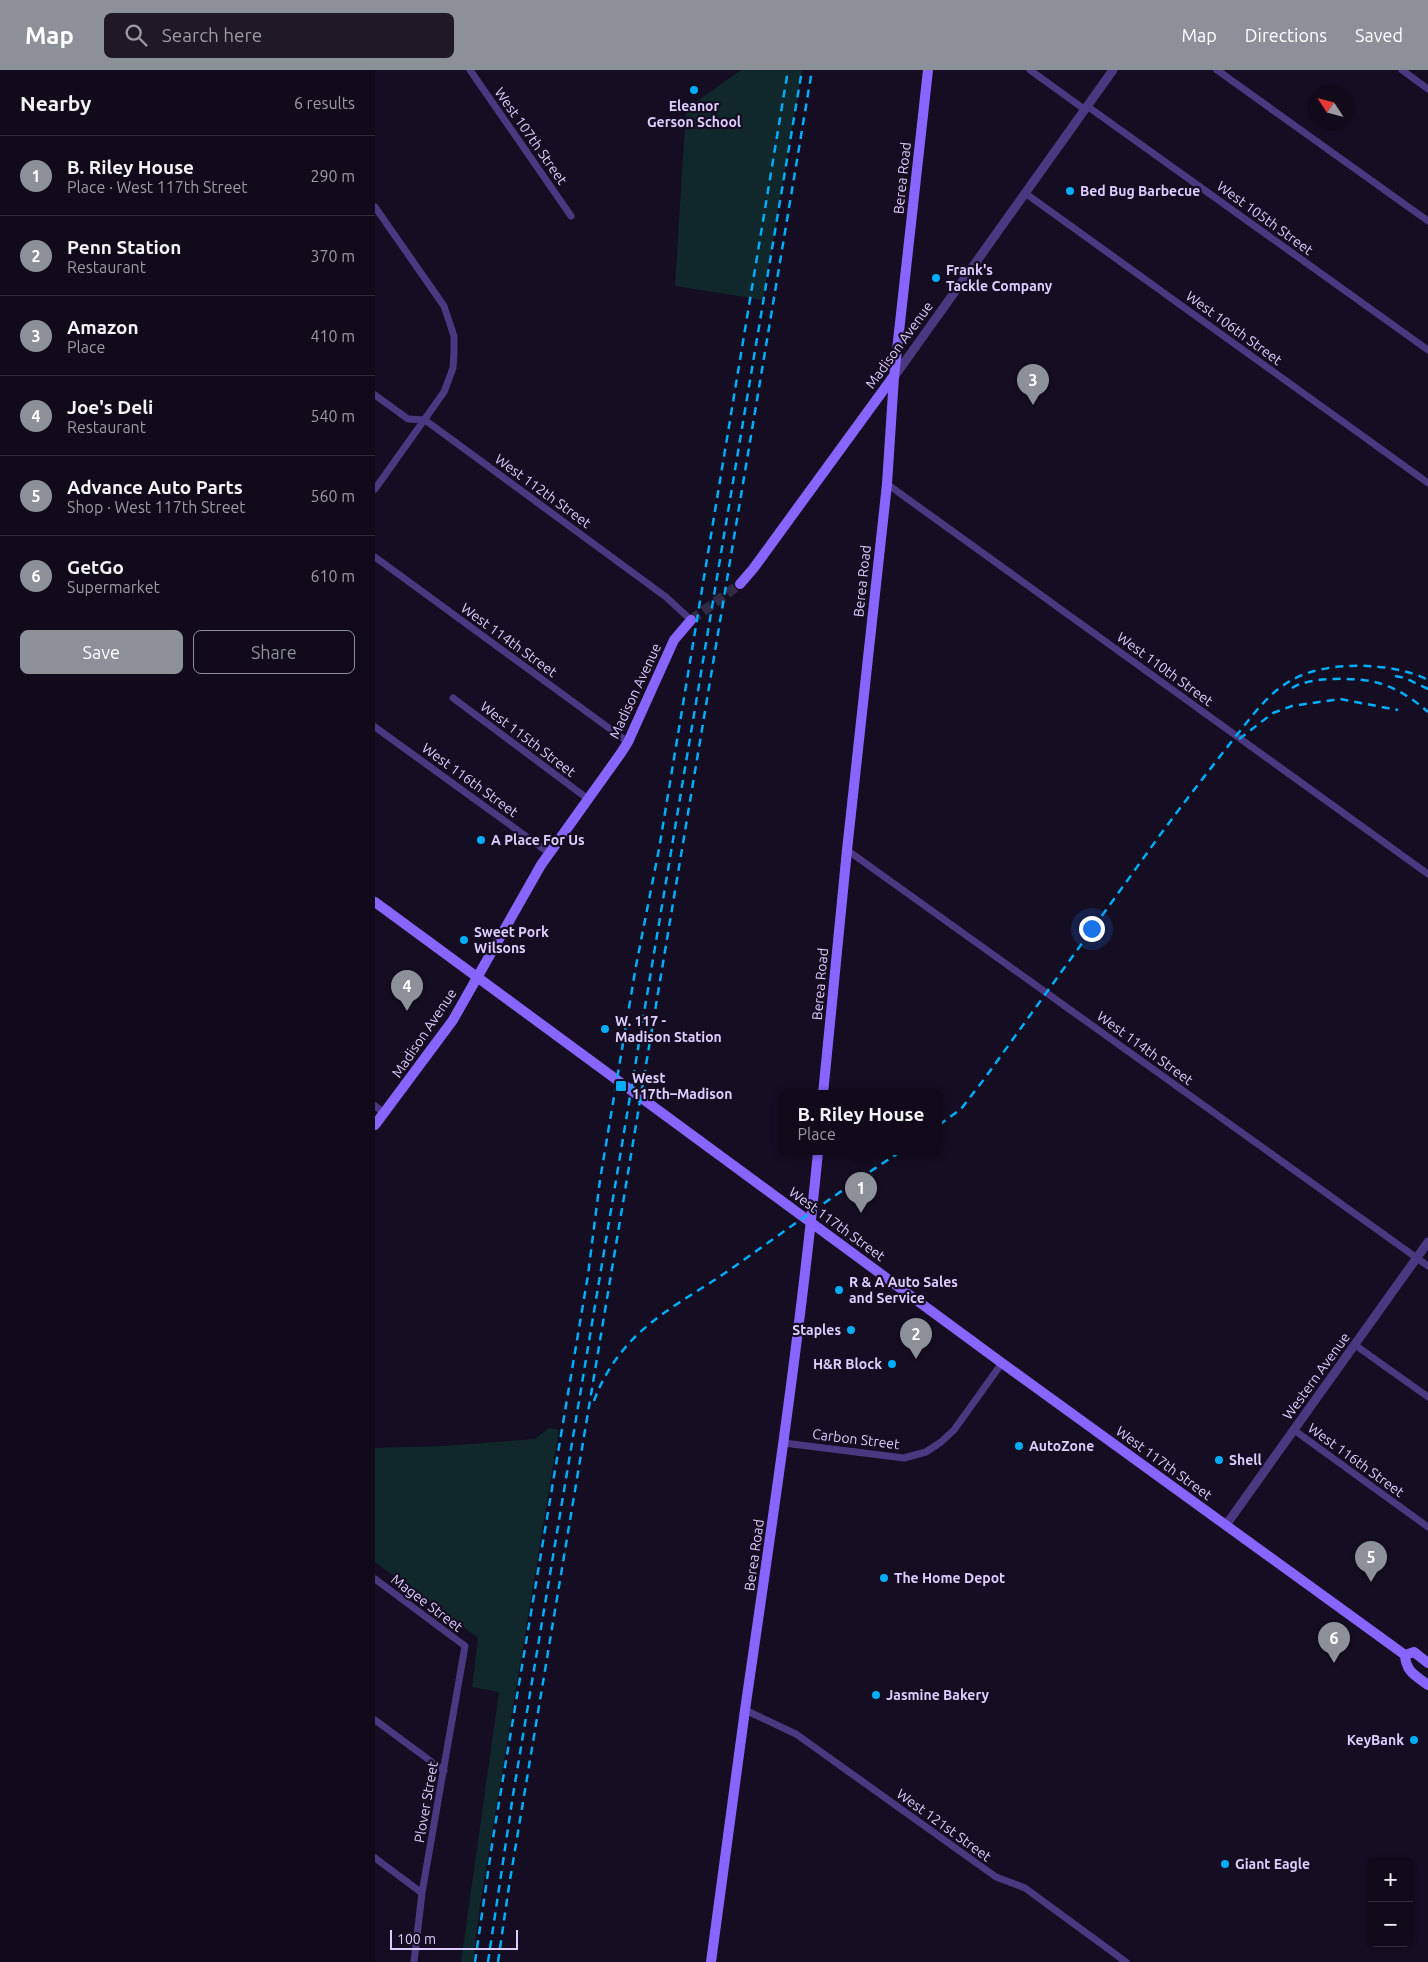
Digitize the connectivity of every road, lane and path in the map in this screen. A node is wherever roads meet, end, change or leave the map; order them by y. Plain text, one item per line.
1 (470, 70) edge
2 (928, 70) edge
3 (1030, 70) edge
4 (1113, 70) edge
5 (1217, 70) edge
6 (1401, 70) edge
7 (1428, 89) edge
8 (1086, 108) junction
9 (1025, 193) junction
10 (375, 207) edge
11 (571, 216) dead end
12 (1428, 221) edge
13 (1428, 350) edge
14 (894, 376) junction
15 (375, 395) edge
16 (425, 420) junction
17 (1428, 483) edge
18 (887, 484) junction
19 (375, 489) edge
20 (375, 557) edge
21 (740, 584) tunnel mouth
22 (691, 620) joint
23 (453, 698) dead end
24 (375, 727) edge
25 (627, 742) junction
26 (588, 799) junction
27 (847, 850) junction
28 (549, 853) junction
29 (1428, 874) edge
30 (375, 902) edge
31 (477, 977) junction
32 (823, 1090) edge
33 (375, 1106) edge
34 (384, 1113) junction
35 (375, 1125) edge
36 (818, 1155) edge
37 (811, 1221) junction
38 (1428, 1242) edge
39 (1417, 1258) junction
40 (1428, 1266) edge
41 (1355, 1345) junction
42 (1002, 1363) junction
43 (1428, 1397) edge
44 (1294, 1430) junction
45 (784, 1443) junction
46 (1226, 1525) junction
47 (1428, 1527) edge
48 (375, 1579) edge
49 (465, 1646) joint
50 (1405, 1655) junction
51 (1428, 1662) edge
52 (1428, 1685) edge
53 (745, 1710) junction
54 (375, 1720) edge
55 (444, 1771) junction
56 (375, 1858) edge
57 (422, 1893) junction
58 (414, 1962) edge
59 (711, 1962) edge
60 (1125, 1962) edge

1 - 11 street, West 107th Street
2 - 14 main road, Berea Road
3 - 8 street, West 105th Street
4 - 8 street, Madison Avenue
5 - 12 street
6 - 7 street
8 - 9 street, Madison Avenue
8 - 13 street, West 105th Street
9 - 14 street, Madison Avenue
9 - 17 street, West 106th Street
10 - 16 street
14 - 18 main road, Berea Road
14 - 21 main road, Madison Avenue
15 - 16 street, West 112th Street
16 - 19 street
16 - 22 street, West 112th Street
18 - 27 main road, Berea Road
18 - 29 street, West 110th Street
20 - 25 street, West 114th Street
22 - 25 main road, Madison Avenue
23 - 26 street, West 115th Street
24 - 28 street, West 116th Street
25 - 26 main road, Madison Avenue
26 - 28 main road, Madison Avenue
27 - 32 main road, Berea Road
27 - 39 street, West 114th Street
28 - 31 main road, Madison Avenue
30 - 31 main road, West 117th Street
31 - 34 main road, Madison Avenue
31 - 37 main road, West 117th Street
33 - 34 street
34 - 35 main road, Madison Avenue
36 - 37 main road, Berea Road
37 - 42 main road, West 117th Street
37 - 45 main road, Berea Road
38 - 39 street, Western Avenue
39 - 40 street, West 114th Street
39 - 41 street, Western Avenue
41 - 43 street
41 - 44 street, Western Avenue
42 - 45 street, Carbon Street
42 - 46 main road, West 117th Street
44 - 46 street, Western Avenue
44 - 47 street, West 116th Street
45 - 53 main road, Berea Road
46 - 50 main road, West 117th Street
48 - 49 street, Magee Street
49 - 55 street, Plover Street
50 - 51 main road, West 117th Street
50 - 52 main road, West 117th Street
53 - 59 main road, Berea Road
53 - 60 street, West 121st Street
54 - 55 street
55 - 57 street, Plover Street
56 - 57 street
57 - 58 street, Plover Street

